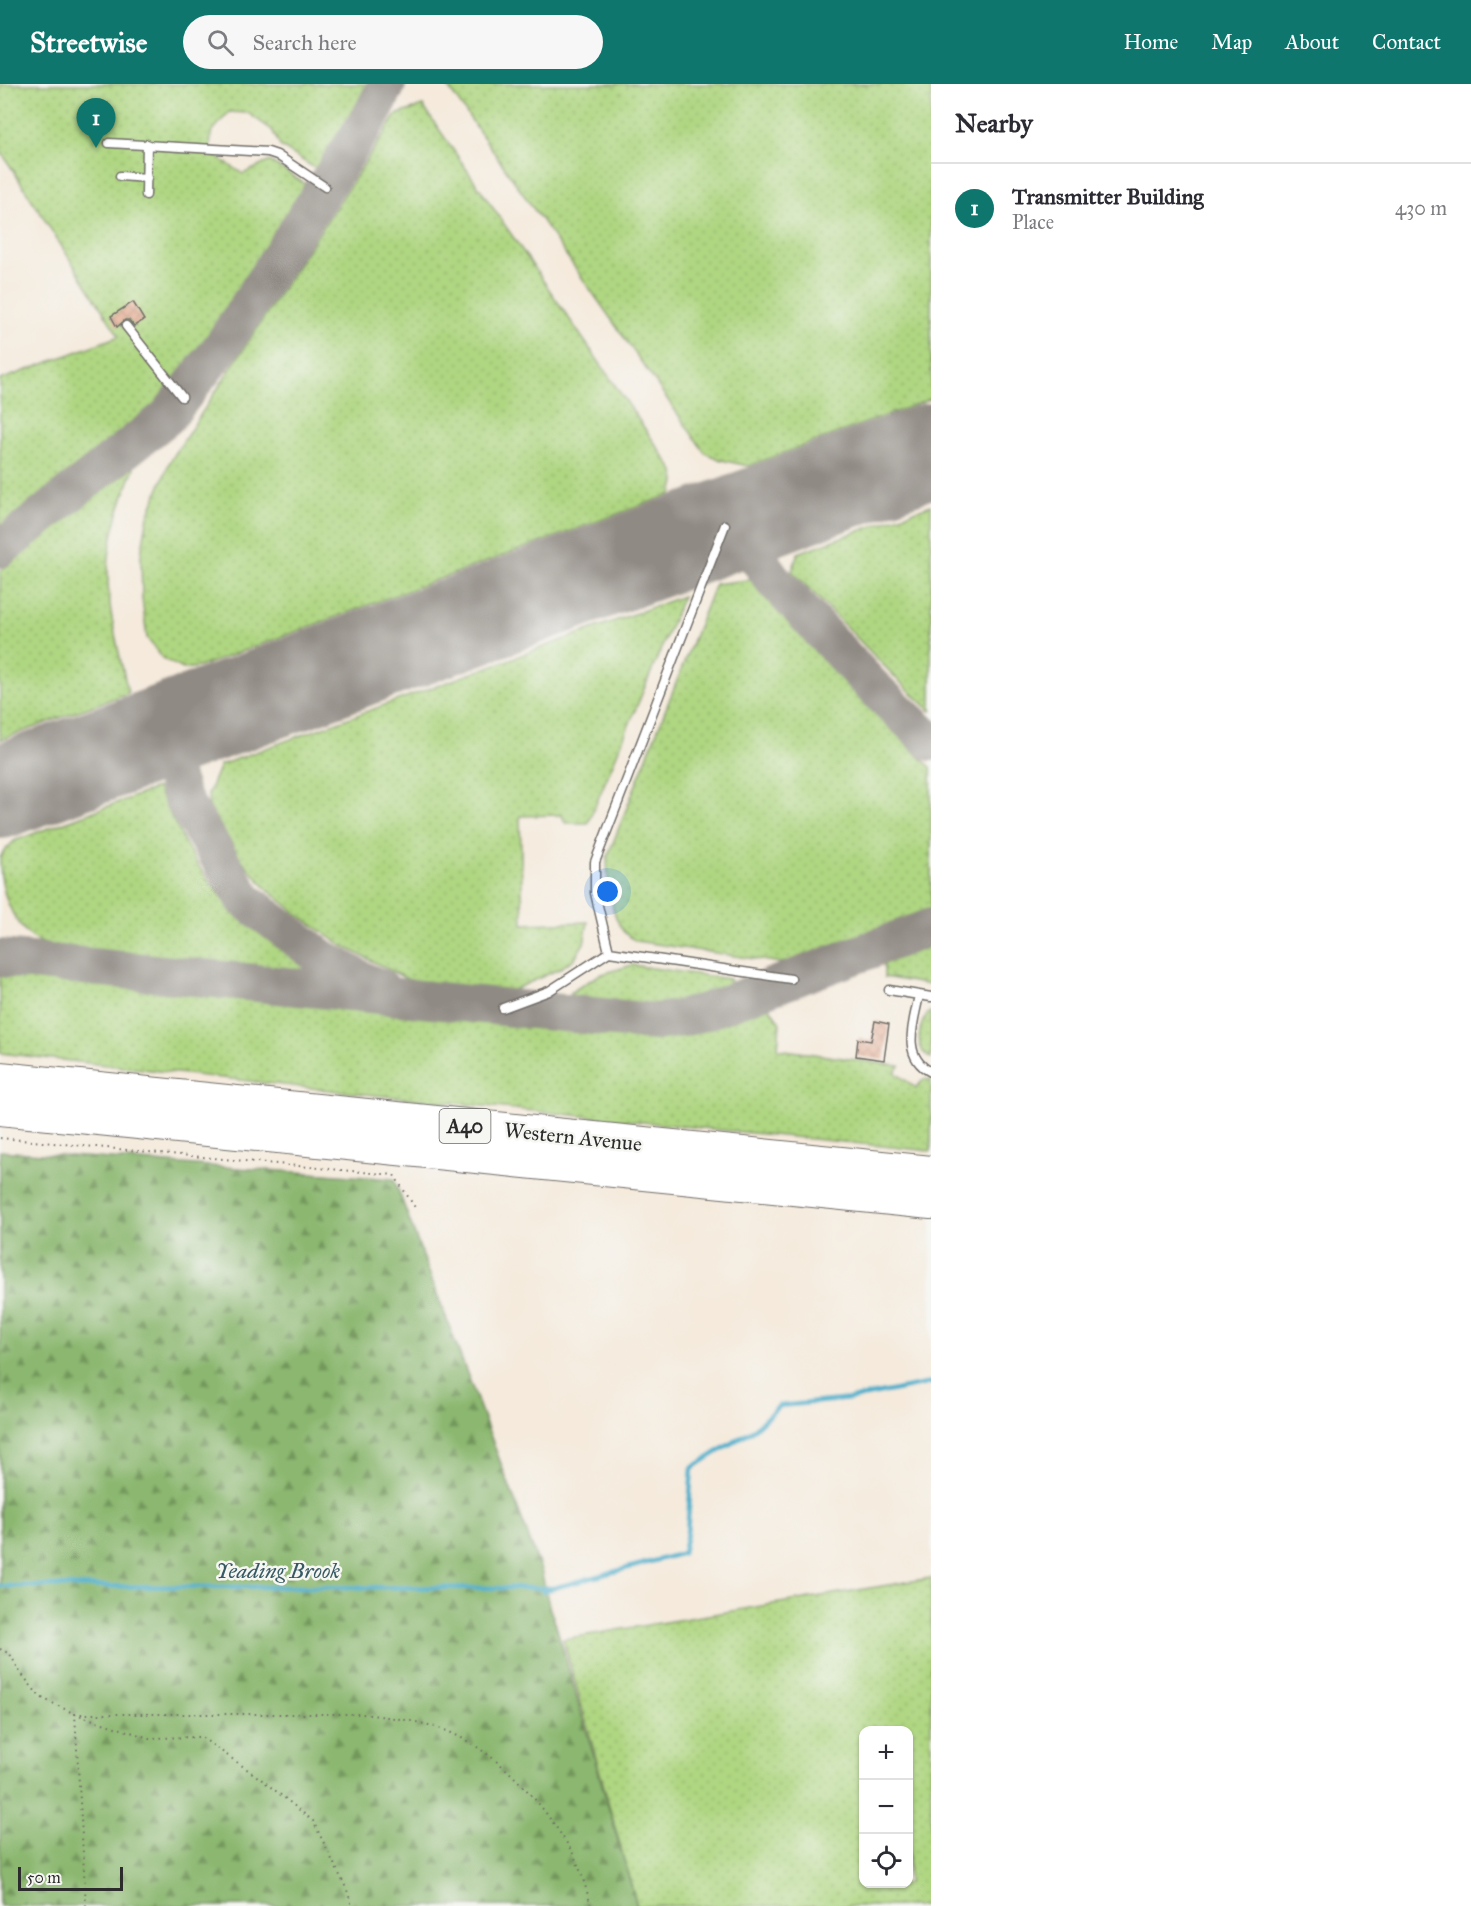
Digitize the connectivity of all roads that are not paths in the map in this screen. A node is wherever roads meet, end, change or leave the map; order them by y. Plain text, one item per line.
1 (109, 143) dead end
2 (147, 144) junction
3 (120, 176) dead end
4 (147, 177) junction
5 (325, 187) dead end
6 (146, 195) dead end
7 (126, 326) dead end
8 (182, 397) dead end
9 (724, 525) dead end
10 (609, 952) junction
11 (791, 979) dead end
12 (889, 990) dead end
13 (919, 995) junction
14 (931, 997) edge
15 (503, 1008) dead end
16 (931, 1072) edge
17 (0, 1078) edge
18 (0, 1109) edge
19 (931, 1172) edge
20 (931, 1203) edge

1 - 2 lane
2 - 4 lane
2 - 5 lane
3 - 4 lane
4 - 6 lane
7 - 8 lane
9 - 10 lane
10 - 11 lane
10 - 15 lane
12 - 13 lane
13 - 14 lane
13 - 16 lane
17 - 19 highway, Western Avenue / A40
18 - 20 highway, Western Avenue / A40

